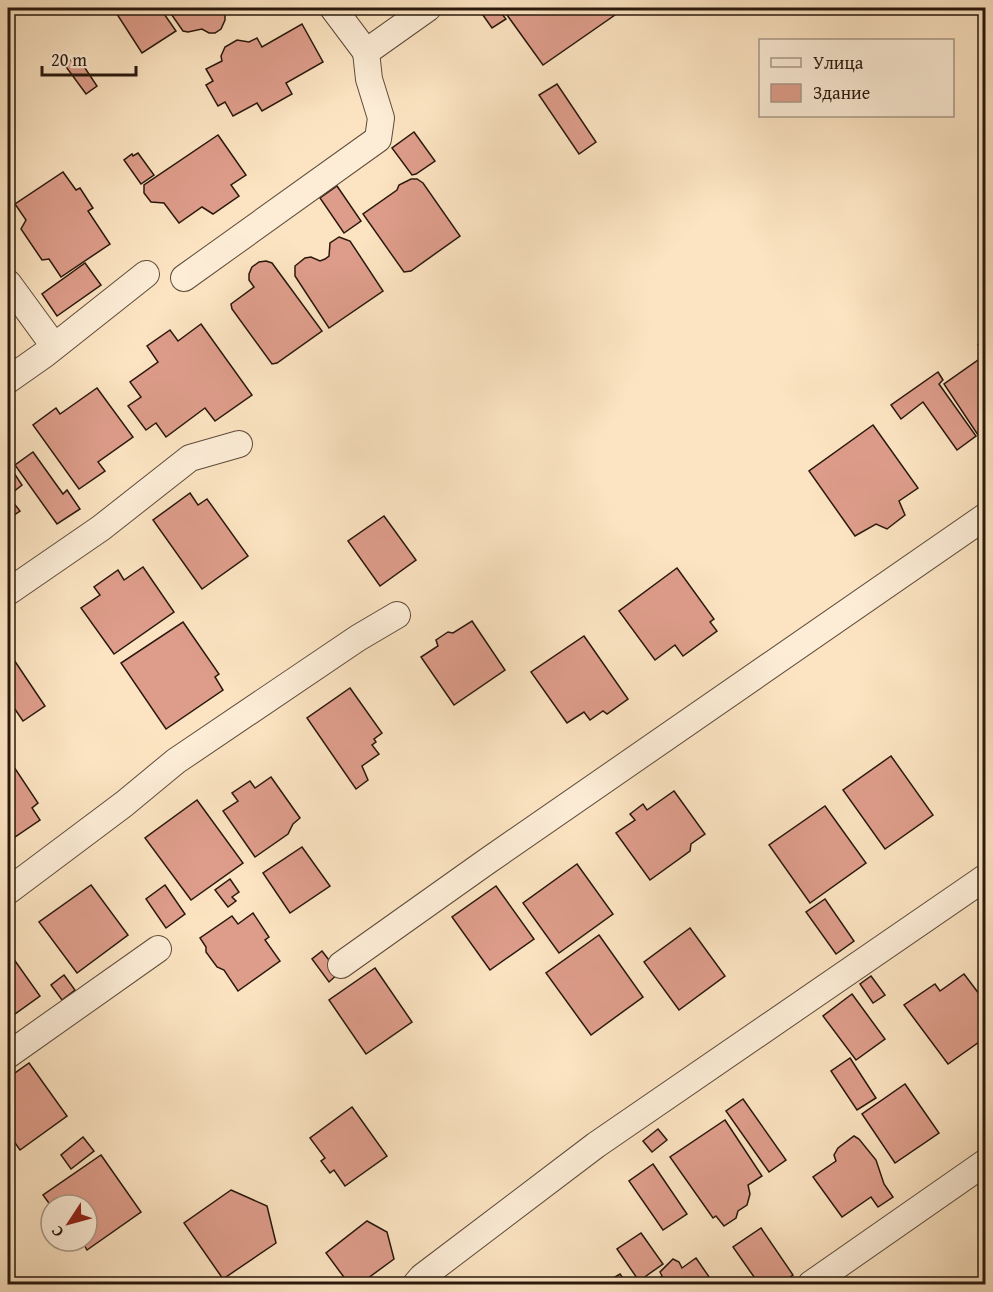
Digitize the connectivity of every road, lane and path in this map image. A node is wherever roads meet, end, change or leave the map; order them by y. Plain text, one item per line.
1 (333, 8) edge
2 (428, 8) edge
3 (366, 51) junction
4 (146, 274) dead end
5 (184, 278) dead end
6 (8, 283) edge
7 (54, 346) junction
8 (8, 380) edge
9 (239, 444) dead end
10 (986, 516) edge
11 (8, 592) edge
12 (397, 615) dead end
13 (986, 877) edge
14 (8, 891) edge
15 (158, 949) dead end
16 (341, 965) dead end
17 (8, 1055) edge
18 (986, 1162) edge
19 (416, 1284) edge
20 (811, 1284) edge

1 - 3 street
2 - 3 street
3 - 5 street
4 - 7 street
6 - 7 street
7 - 8 street
9 - 11 street
10 - 16 street
12 - 14 street
13 - 19 street
15 - 17 street
18 - 20 street

